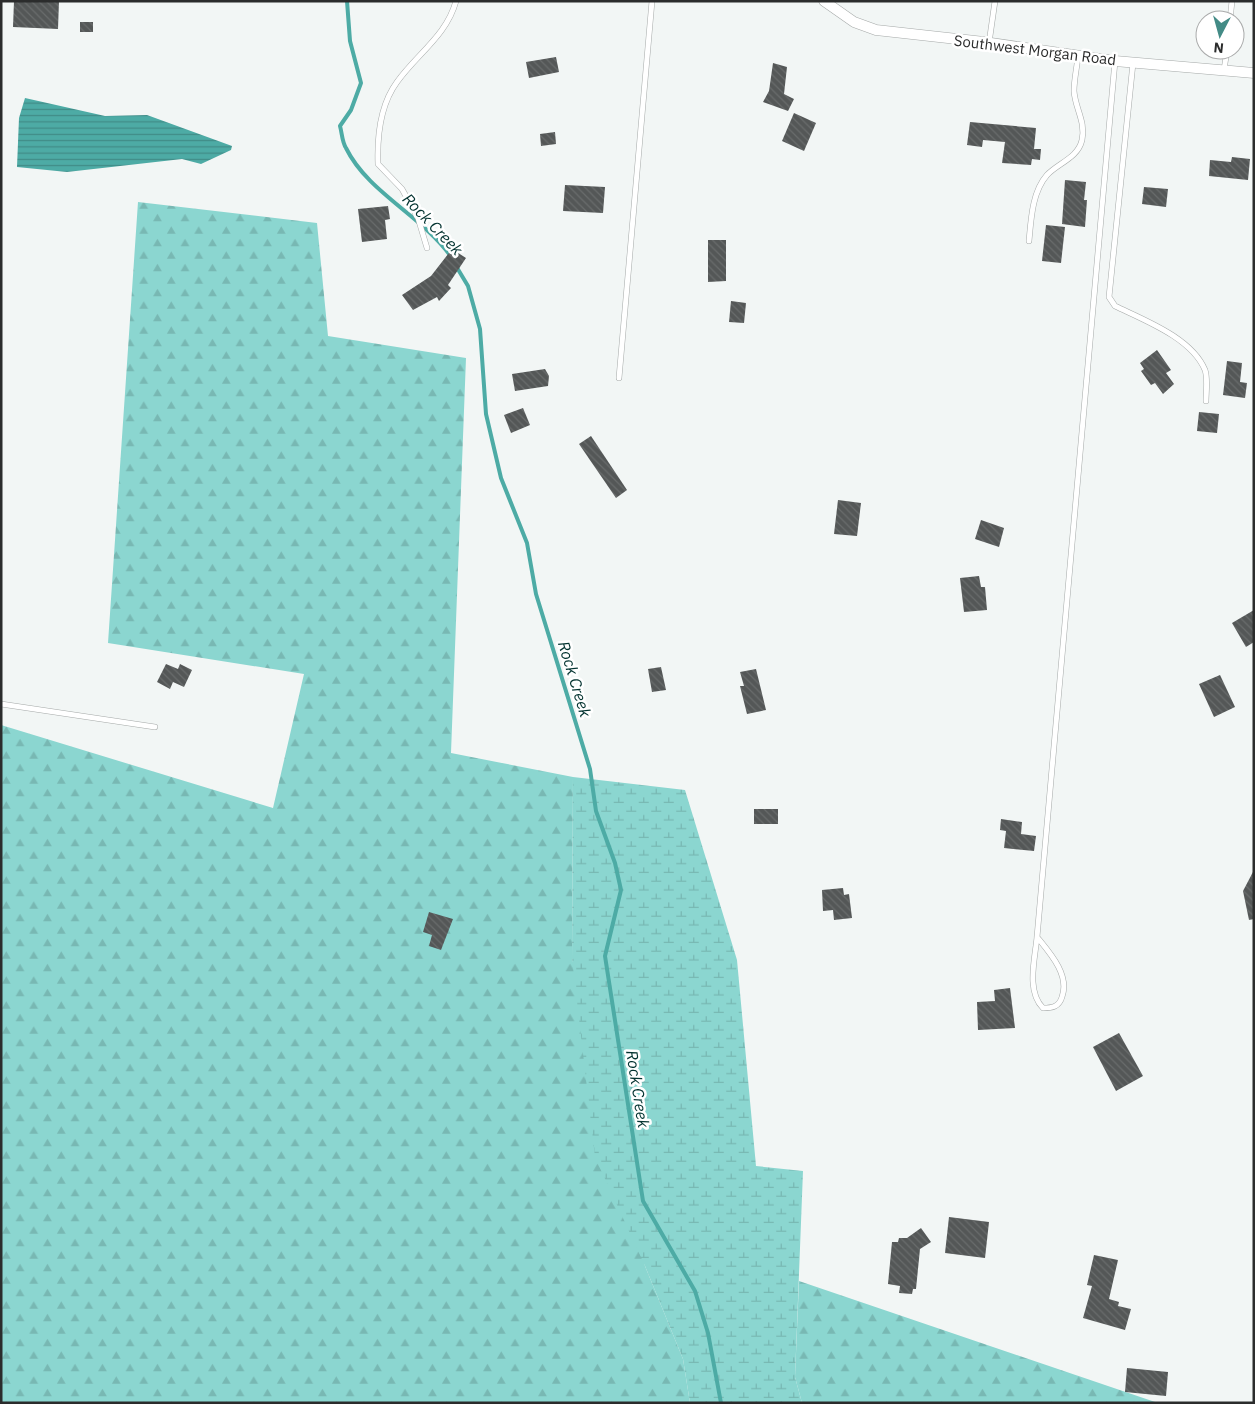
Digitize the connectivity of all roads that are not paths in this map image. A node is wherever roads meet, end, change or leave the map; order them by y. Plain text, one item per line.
1 (456, 1) edge
2 (652, 1) edge
3 (824, 1) edge
4 (995, 1) edge
5 (989, 43) junction
6 (1078, 55) junction
7 (1226, 60) edge
8 (1115, 61) junction
9 (1133, 62) junction
10 (1224, 70) junction
11 (1254, 73) edge
12 (1029, 241) dead end
13 (427, 248) dead end
14 (618, 378) dead end
15 (1206, 401) dead end
16 (1, 704) edge
17 (155, 727) dead end
18 (1037, 937) junction

1 - 13 lane
2 - 14 lane
3 - 5 street, Southwest Morgan Road
4 - 5 lane
5 - 6 street, Southwest Morgan Road
6 - 8 street, Southwest Morgan Road
6 - 12 lane
7 - 10 lane
8 - 9 street, Southwest Morgan Road
8 - 18 lane
9 - 10 street, Southwest Morgan Road
9 - 15 lane
10 - 11 street, Southwest Morgan Road
16 - 17 lane
18 - 18 lane

